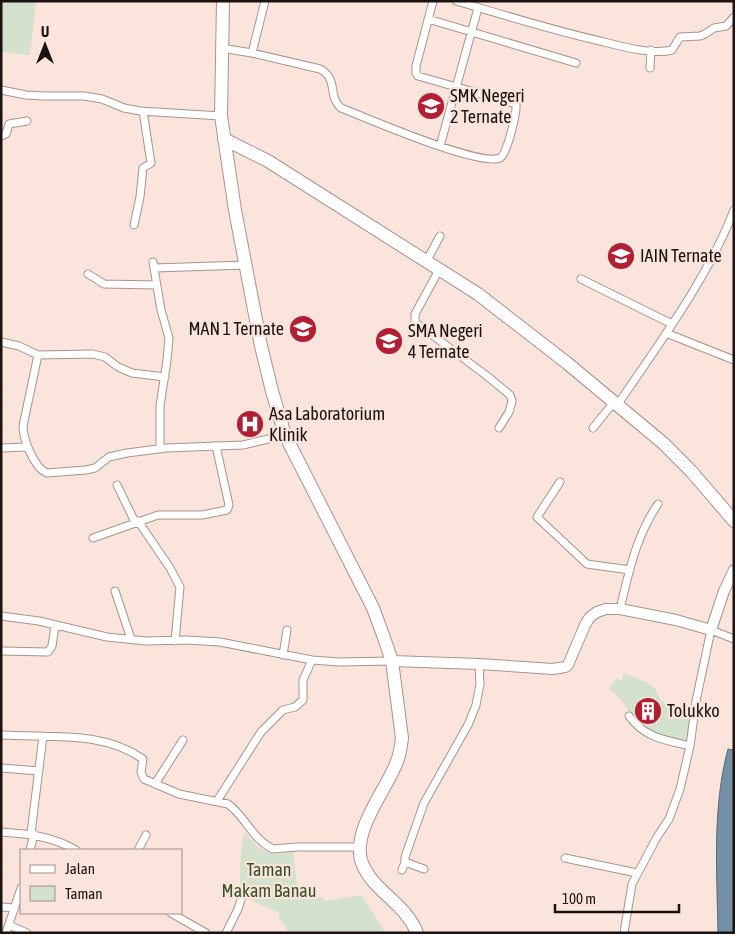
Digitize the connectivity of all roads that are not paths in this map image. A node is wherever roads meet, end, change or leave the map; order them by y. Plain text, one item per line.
1 (223, 1) edge
2 (266, 1) edge
3 (433, 1) edge
4 (456, 1) edge
5 (478, 8) junction
6 (734, 17) edge
7 (428, 20) junction
8 (471, 33) junction
9 (221, 48) junction
10 (651, 50) junction
11 (252, 53) junction
12 (576, 64) dead end
13 (650, 68) dead end
14 (457, 86) junction
15 (1, 90) edge
16 (143, 112) junction
17 (221, 116) junction
18 (27, 121) dead end
19 (1, 136) edge
20 (224, 139) junction
21 (440, 146) junction
22 (734, 210) edge
23 (134, 226) dead end
24 (440, 236) dead end
25 (426, 262) junction
26 (246, 265) junction
27 (439, 270) junction
28 (88, 274) dead end
29 (582, 279) dead end
30 (156, 285) junction
31 (672, 324) junction
32 (666, 333) junction
33 (1, 342) edge
34 (38, 355) junction
35 (734, 360) edge
36 (165, 377) junction
37 (616, 403) junction
38 (499, 428) dead end
39 (593, 428) dead end
40 (285, 435) junction
41 (216, 446) junction
42 (27, 447) junction
43 (1, 448) edge
44 (160, 449) junction
45 (560, 482) dead end
46 (117, 485) dead end
47 (658, 504) dead end
48 (734, 521) edge
49 (137, 522) junction
50 (93, 538) dead end
51 (630, 570) junction
52 (734, 570) edge
53 (115, 591) dead end
54 (620, 609) junction
55 (1, 616) edge
56 (55, 626) junction
57 (287, 630) dead end
58 (711, 630) junction
59 (131, 639) junction
60 (734, 639) edge
61 (175, 641) junction
62 (1, 652) edge
63 (283, 655) junction
64 (312, 660) junction
65 (392, 661) junction
66 (479, 664) junction
67 (629, 716) dead end
68 (1, 735) edge
69 (43, 736) junction
70 (183, 740) dead end
71 (690, 746) junction
72 (1, 768) edge
73 (38, 771) junction
74 (155, 784) junction
75 (217, 801) junction
76 (1, 832) edge
77 (32, 834) junction
78 (146, 835) dead end
79 (360, 847) junction
80 (30, 849) edge
81 (74, 849) edge
82 (139, 849) edge
83 (565, 858) dead end
84 (404, 862) junction
85 (424, 869) dead end
86 (402, 870) dead end
87 (637, 874) junction
88 (20, 891) edge
89 (242, 896) dead end
90 (1, 907) edge
91 (15, 908) junction
92 (173, 914) edge
93 (9, 925) junction
94 (6, 933) edge
95 (27, 933) edge
96 (206, 933) edge
97 (226, 933) edge
98 (417, 933) edge
99 (624, 933) edge

1 - 9 highway
2 - 11 street
3 - 7 street
4 - 5 street
5 - 8 street
5 - 10 street
6 - 10 street
7 - 8 street
7 - 14 street
8 - 12 street
8 - 14 street
9 - 11 street
9 - 17 highway
10 - 13 street
11 - 21 street
14 - 21 street
14 - 21 street
15 - 16 street
16 - 17 street
16 - 23 street
17 - 20 highway
18 - 19 street
20 - 25 highway
20 - 26 highway
22 - 31 street
24 - 25 street
25 - 27 highway
26 - 30 street
26 - 40 highway
27 - 37 highway
27 - 38 street
28 - 30 street
29 - 31 street
30 - 36 street
31 - 32 street
32 - 35 street
32 - 37 street
33 - 34 street
34 - 36 street
34 - 42 street
36 - 44 street
37 - 39 street
37 - 48 highway
40 - 41 street
40 - 65 highway
41 - 44 street
41 - 49 street
42 - 43 street
42 - 44 street
45 - 51 street
46 - 49 street
47 - 51 street
49 - 50 street
49 - 61 street
51 - 54 street
52 - 58 main road
53 - 59 street
54 - 58 main road
54 - 66 main road
55 - 56 street
56 - 59 street
56 - 62 street
57 - 63 street
58 - 60 street
58 - 71 street
59 - 61 street
61 - 63 street
63 - 64 street
64 - 65 street
64 - 75 street
65 - 66 main road
65 - 79 highway
66 - 84 street
67 - 71 street
68 - 69 street
69 - 73 street
69 - 74 street
70 - 74 street
71 - 87 street
72 - 73 street
73 - 77 street
74 - 75 street
75 - 79 street
76 - 77 street
77 - 80 street
77 - 81 street
78 - 82 street
79 - 98 highway
83 - 87 street
84 - 85 street
84 - 86 street
87 - 99 street
88 - 91 street
89 - 97 street
90 - 91 street
91 - 93 street
92 - 96 street
93 - 94 street
93 - 95 street

